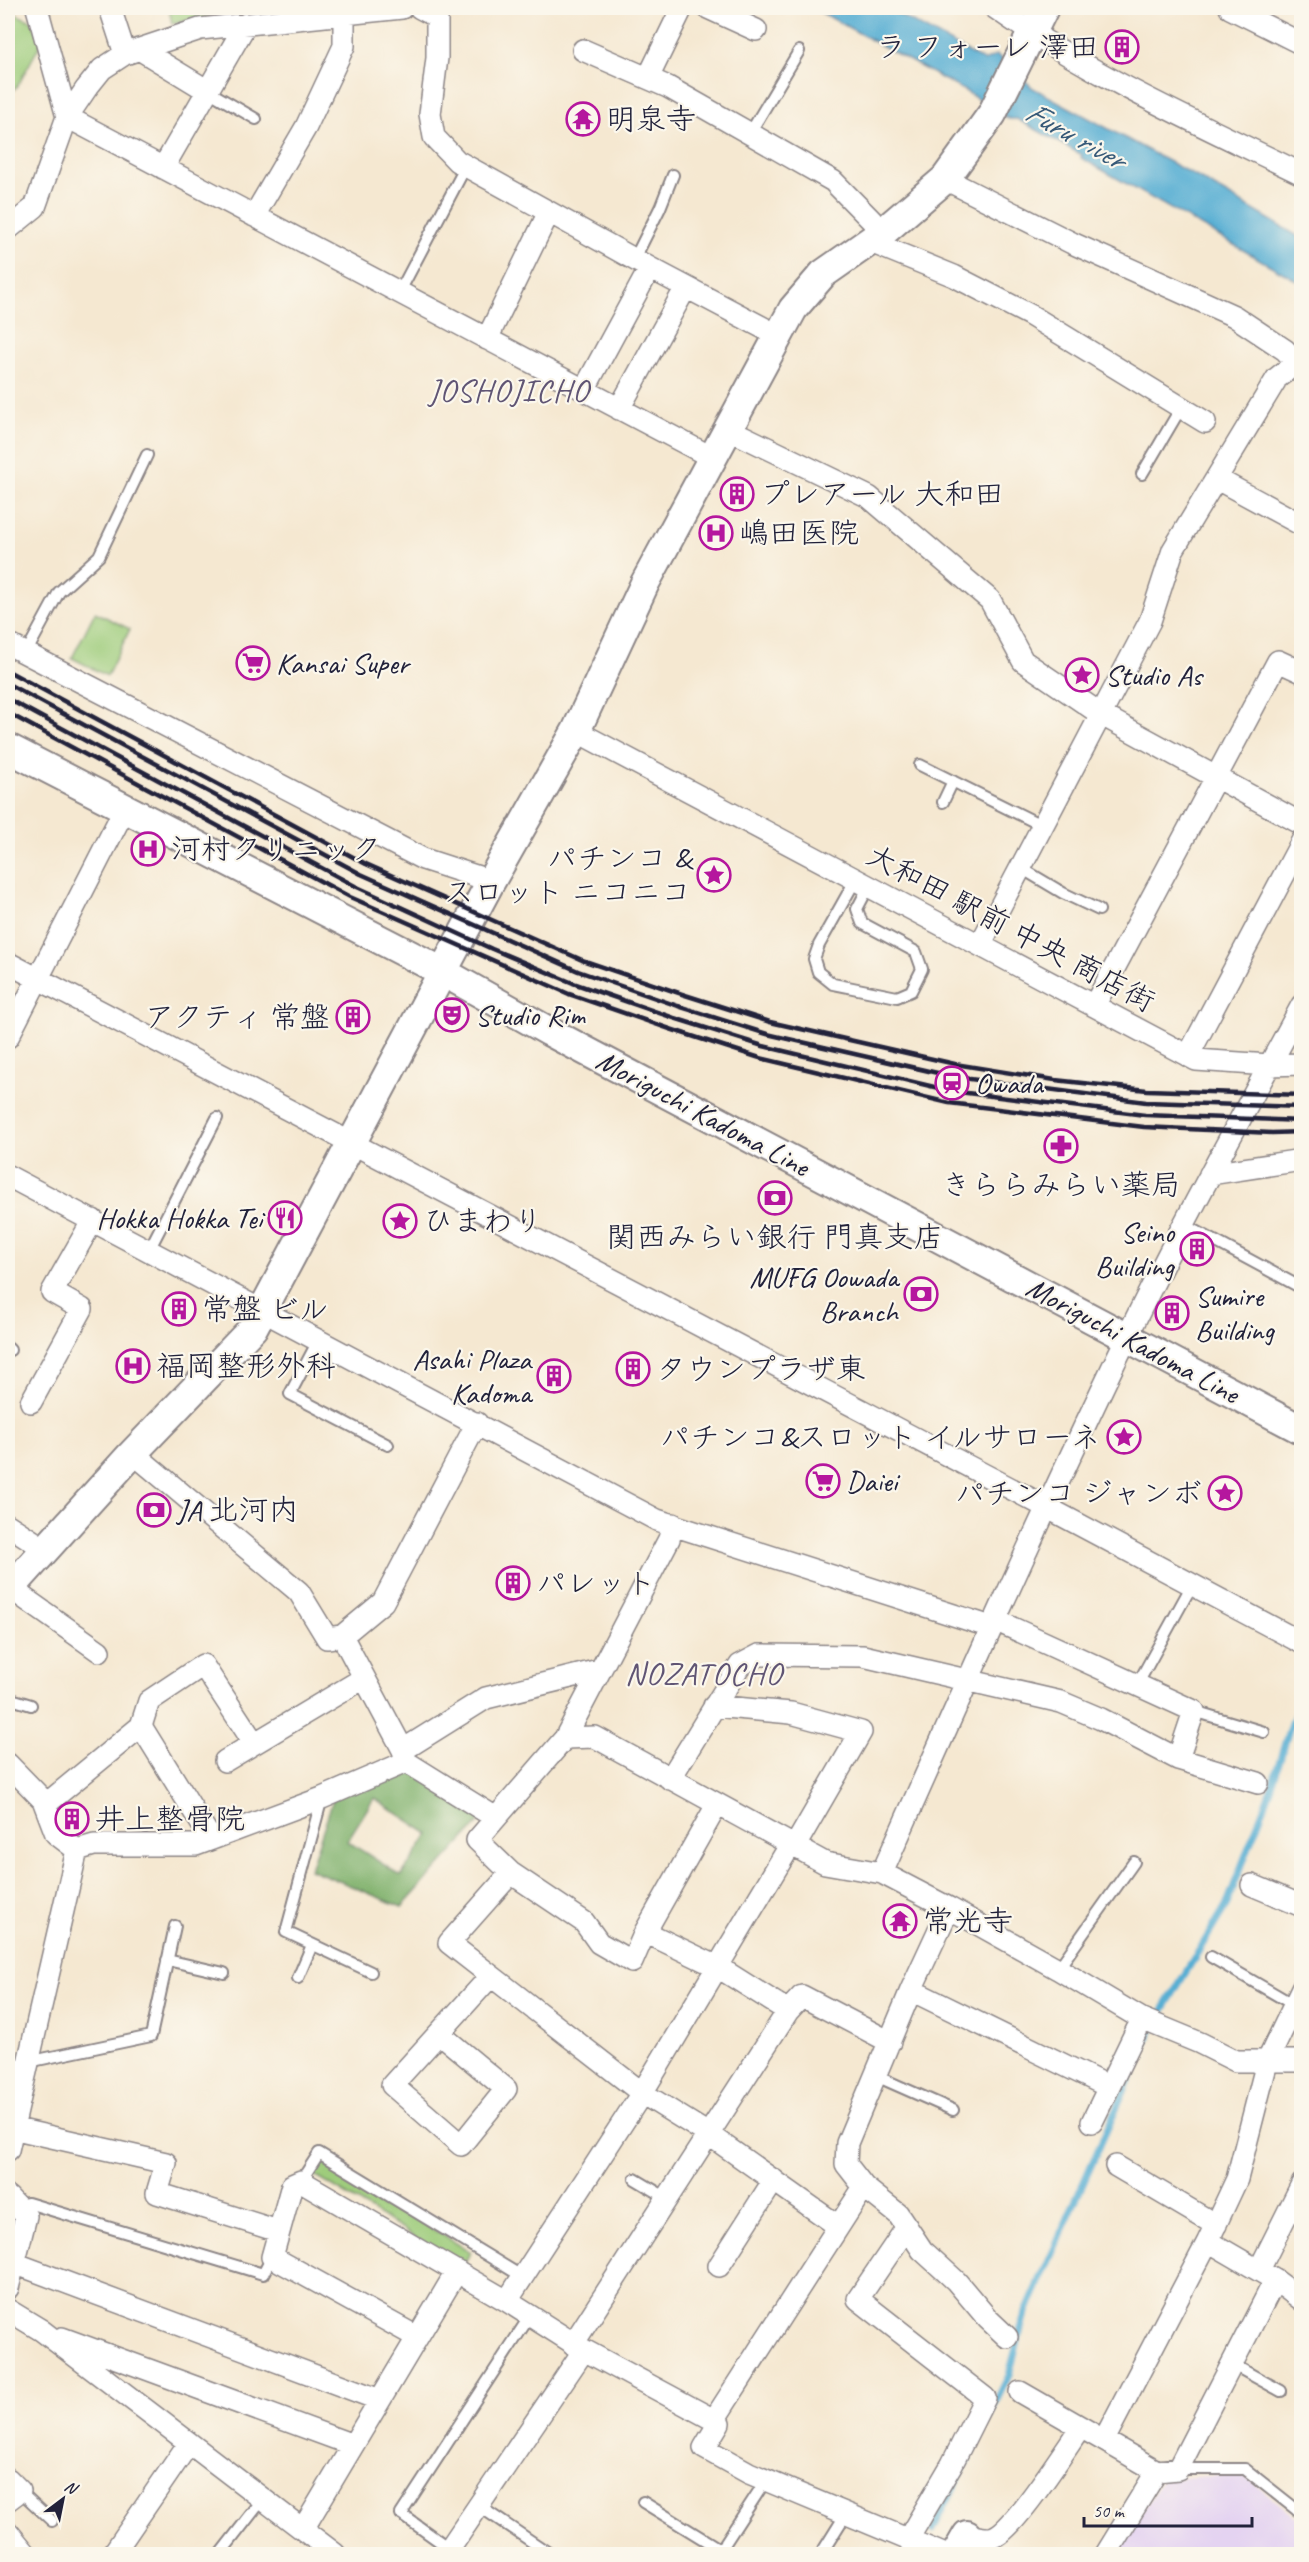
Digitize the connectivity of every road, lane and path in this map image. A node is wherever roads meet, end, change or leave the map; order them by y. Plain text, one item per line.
1 (37, 8) edge
2 (110, 8) edge
3 (402, 8) edge
4 (420, 8) edge
5 (682, 8) edge
6 (708, 8) edge
7 (995, 8) edge
8 (1044, 8) edge
9 (1230, 8) edge
10 (344, 14) junction
11 (222, 17) edge
12 (246, 24) junction
13 (756, 30) dead end
14 (1032, 34) junction
15 (1302, 44) edge
16 (582, 50) dead end
17 (799, 51) dead end
18 (132, 52) junction
19 (648, 78) junction
20 (208, 91) junction
21 (67, 117) junction
22 (256, 119) dead end
23 (750, 133) junction
24 (466, 166) junction
25 (163, 168) junction
26 (1302, 174) edge
27 (673, 175) dead end
28 (945, 179) junction
29 (549, 212) junction
30 (254, 216) junction
31 (8, 229) edge
32 (876, 236) junction
33 (642, 264) junction
34 (686, 287) junction
35 (399, 292) junction
36 (777, 335) junction
37 (487, 339) junction
38 (1299, 365) edge
39 (584, 390) junction
40 (1182, 406) junction
41 (620, 409) junction
42 (1205, 422) dead end
43 (728, 429) junction
44 (147, 455) dead end
45 (713, 458) junction
46 (1142, 474) dead end
47 (1217, 479) junction
48 (1302, 525) edge
49 (17, 649) edge
50 (1302, 672) edge
51 (1102, 715) junction
52 (576, 730) junction
53 (8, 748) edge
54 (920, 765) dead end
55 (1216, 777) junction
56 (953, 781) junction
57 (944, 802) dead end
58 (125, 808) junction
59 (1302, 824) edge
60 (1043, 826) junction
61 (1302, 841) edge
62 (1022, 867) junction
63 (491, 881) junction
64 (863, 883) junction
65 (1099, 910) dead end
66 (980, 945) junction
67 (8, 963) edge
68 (442, 972) junction
69 (38, 979) junction
70 (1302, 1005) edge
71 (1094, 1006) junction
72 (8, 1037) edge
73 (1188, 1056) junction
74 (1302, 1064) edge
75 (1269, 1065) junction
76 (217, 1118) dead end
77 (350, 1143) junction
78 (1302, 1160) edge
79 (1210, 1174) junction
80 (8, 1176) edge
81 (93, 1220) junction
82 (1183, 1224) junction
83 (149, 1250) junction
84 (1298, 1286) dead end
85 (263, 1310) junction
86 (1127, 1337) junction
87 (318, 1339) junction
88 (32, 1402) dead end
89 (477, 1423) junction
90 (1302, 1430) edge
91 (388, 1445) dead end
92 (133, 1453) junction
93 (1048, 1508) junction
94 (673, 1524) junction
95 (8, 1525) edge
96 (45, 1549) junction
97 (1192, 1585) junction
98 (9, 1590) edge
99 (993, 1624) junction
100 (342, 1636) junction
101 (1302, 1643) edge
102 (99, 1651) dead end
103 (599, 1670) junction
104 (364, 1678) junction
105 (968, 1681) junction
106 (1137, 1685) junction
107 (8, 1698) edge
108 (31, 1705) dead end
109 (714, 1706) junction
110 (1194, 1711) junction
111 (141, 1726) junction
112 (1264, 1732) dead end
113 (565, 1738) junction
114 (254, 1743) junction
115 (404, 1756) junction
116 (1178, 1759) junction
117 (225, 1761) dead end
118 (9, 1769) edge
119 (670, 1779) junction
120 (1258, 1783) dead end
121 (322, 1798) junction
122 (45, 1805) junction
123 (717, 1805) junction
124 (496, 1818) junction
125 (211, 1839) junction
126 (793, 1845) junction
127 (77, 1850) junction
128 (1134, 1862) dead end
129 (511, 1874) junction
130 (882, 1874) junction
131 (1252, 1885) dead end
132 (1302, 1906) edge
133 (949, 1908) junction
134 (175, 1926) dead end
135 (645, 1932) junction
136 (312, 1945) junction
137 (1211, 1957) dead end
138 (167, 1960) junction
139 (718, 1967) junction
140 (1058, 1969) junction
141 (371, 1972) dead end
142 (224, 1973) dead end
143 (490, 1977) junction
144 (298, 1978) dead end
145 (911, 1990) junction
146 (1298, 1997) edge
147 (788, 2011) junction
148 (1150, 2022) junction
149 (440, 2034) junction
150 (890, 2042) junction
151 (1302, 2061) edge
152 (28, 2062) junction
153 (1267, 2062) junction
154 (876, 2076) junction
155 (1109, 2087) junction
156 (642, 2093) junction
157 (953, 2110) dead end
158 (1092, 2122) dead end
159 (708, 2134) junction
160 (9, 2139) edge
161 (1116, 2166) dead end
162 (635, 2179) dead end
163 (774, 2180) junction
164 (301, 2181) junction
165 (1302, 2184) edge
166 (864, 2187) junction
167 (667, 2198) junction
168 (11, 2201) edge
169 (838, 2226) junction
170 (907, 2227) junction
171 (278, 2230) junction
172 (1212, 2233) junction
173 (272, 2257) junction
174 (14, 2263) junction
175 (719, 2266) dead end
176 (457, 2271) junction
177 (1267, 2275) junction
178 (523, 2277) junction
179 (8, 2288) edge
180 (1302, 2300) edge
181 (507, 2301) junction
182 (8, 2310) edge
183 (530, 2316) junction
184 (41, 2330) junction
185 (417, 2337) junction
186 (1007, 2337) dead end
187 (579, 2347) junction
188 (1232, 2364) junction
189 (1281, 2391) dead end
190 (1020, 2392) dead end
191 (380, 2400) junction
192 (714, 2420) junction
193 (1081, 2427) junction
194 (1104, 2440) junction
195 (189, 2443) junction
196 (353, 2445) junction
197 (1168, 2470) junction
198 (766, 2480) junction
199 (12, 2490) edge
200 (263, 2499) junction
201 (643, 2502) dead end
202 (479, 2506) junction
203 (846, 2514) junction
204 (1302, 2514) edge
205 (52, 2521) dead end
206 (303, 2529) junction
207 (8, 2532) edge
208 (908, 2540) junction
209 (962, 2545) edge
210 (448, 2552) edge
211 (719, 2552) edge
212 (545, 2553) edge
213 (26, 2554) edge
214 (115, 2554) edge
215 (220, 2554) edge
216 (335, 2554) edge
217 (821, 2554) edge
218 (943, 2554) edge
219 (1106, 2554) edge

1 - 21 street
2 - 18 street
3 - 10 street
4 - 24 street
5 - 19 street
6 - 13 street
7 - 14 street
8 - 14 street
9 - 15 street
10 - 12 street
10 - 30 street
11 - 12 street
11 - 18 street
12 - 20 street
14 - 26 street
14 - 28 street
16 - 19 street
17 - 23 lane
18 - 20 street
18 - 21 street
19 - 23 street
20 - 22 lane
20 - 25 street
21 - 25 street
21 - 31 street
23 - 32 street
24 - 29 street
24 - 35 lane
25 - 30 street
27 - 33 lane
28 - 32 street
28 - 38 street
29 - 33 street
29 - 37 street
30 - 35 street
32 - 36 street
32 - 40 street
33 - 34 street
33 - 39 street
34 - 36 street
34 - 41 street
35 - 37 street
36 - 43 street
37 - 39 street
38 - 47 street
39 - 41 street
40 - 42 street
40 - 46 lane
41 - 45 street
43 - 45 street
43 - 51 street
44 - 49 lane
45 - 52 street
47 - 48 street
47 - 51 street
49 - 63 street
50 - 55 street
51 - 55 street
51 - 60 street
52 - 63 street
52 - 64 street, 大和田 駅前 中央 商店街
53 - 58 street, Moriguchi Kadoma Line
54 - 56 lane
55 - 59 street
55 - 71 street
56 - 57 lane
56 - 60 lane
58 - 68 street, Moriguchi Kadoma Line
58 - 69 street
60 - 62 street
61 - 73 street
62 - 65 lane
62 - 66 street
63 - 68 street
64 - 64 lane
64 - 66 street, 大和田 駅前 中央 商店街
66 - 71 street, 大和田 駅前 中央 商店街
67 - 69 street
68 - 77 street
68 - 86 street, Moriguchi Kadoma Line
69 - 72 street
69 - 77 street
70 - 75 street
71 - 73 street, 大和田 駅前 中央 商店街
73 - 75 street, 大和田 駅前 中央 商店街
74 - 75 street, 大和田 駅前 中央 商店街
75 - 79 street
76 - 83 lane
77 - 85 street
77 - 93 street
78 - 79 street
79 - 82 street
80 - 81 street
81 - 83 street
81 - 88 street
82 - 84 lane
82 - 86 street
83 - 85 street
85 - 87 street
85 - 92 street
86 - 90 street, Moriguchi Kadoma Line
86 - 93 street
87 - 89 street
87 - 91 lane
89 - 94 street
89 - 100 street
92 - 96 street
92 - 100 street
93 - 97 street
93 - 99 street
94 - 99 street
94 - 103 street
95 - 96 street
96 - 98 street
97 - 101 street
97 - 106 lane
98 - 102 street
99 - 105 street
99 - 106 street
100 - 104 street
103 - 113 street
103 - 115 street
104 - 114 street
104 - 115 street
105 - 109 street
105 - 116 street
105 - 130 street
106 - 110 street
107 - 108 lane
109 - 119 street
109 - 126 street
110 - 112 lane
110 - 116 street
111 - 114 street
111 - 122 street
111 - 125 street
113 - 119 street
113 - 124 street
114 - 117 street
115 - 121 street
115 - 124 street
116 - 120 street
118 - 122 street
119 - 123 street
121 - 125 street
121 - 136 lane
122 - 127 street
123 - 126 street
123 - 135 street
124 - 129 street
125 - 127 street
126 - 130 street
126 - 139 street
127 - 152 street
128 - 140 lane
129 - 135 street
129 - 143 street
130 - 133 street
131 - 132 street
133 - 140 street
133 - 145 street
134 - 138 lane
135 - 139 street
136 - 141 lane
136 - 144 lane
137 - 146 lane
138 - 142 lane
138 - 152 lane
139 - 147 street
139 - 156 street
140 - 148 street
143 - 149 street
143 - 156 street
145 - 150 street
145 - 155 street
146 - 153 street
147 - 150 street
147 - 159 street
148 - 153 street
148 - 155 street
149 - 149 street
150 - 154 street
151 - 153 street
152 - 160 street
153 - 172 street
154 - 157 lane
154 - 166 street
155 - 158 street
156 - 159 street
156 - 178 street
159 - 163 street
159 - 167 street
160 - 171 street
161 - 172 street
162 - 167 lane
163 - 169 street
163 - 175 street
164 - 171 street
164 - 176 street
164 - 178 lane
165 - 177 street
166 - 169 street
166 - 170 street
167 - 187 street
168 - 173 lane
168 - 174 street
169 - 192 street
170 - 186 street
170 - 208 street
171 - 173 street
172 - 177 street
172 - 194 street
173 - 185 street
174 - 179 street
174 - 191 street
176 - 181 street
176 - 185 street
177 - 180 street
177 - 188 street
178 - 181 street
181 - 183 street
182 - 184 street
183 - 187 street
183 - 210 lane
184 - 195 street
184 - 196 street
185 - 191 street
187 - 192 street
187 - 202 street
188 - 189 lane
188 - 197 street
190 - 193 street
191 - 196 street
192 - 198 street
193 - 194 street
193 - 209 street
194 - 197 street
195 - 200 street
195 - 214 street
196 - 206 street
197 - 204 lane
197 - 219 street
198 - 203 street
198 - 211 lane
199 - 205 lane
200 - 206 street
200 - 215 lane
201 - 211 lane
202 - 210 street
202 - 212 lane
203 - 208 street
203 - 217 lane
206 - 216 street
207 - 213 street
208 - 218 street

